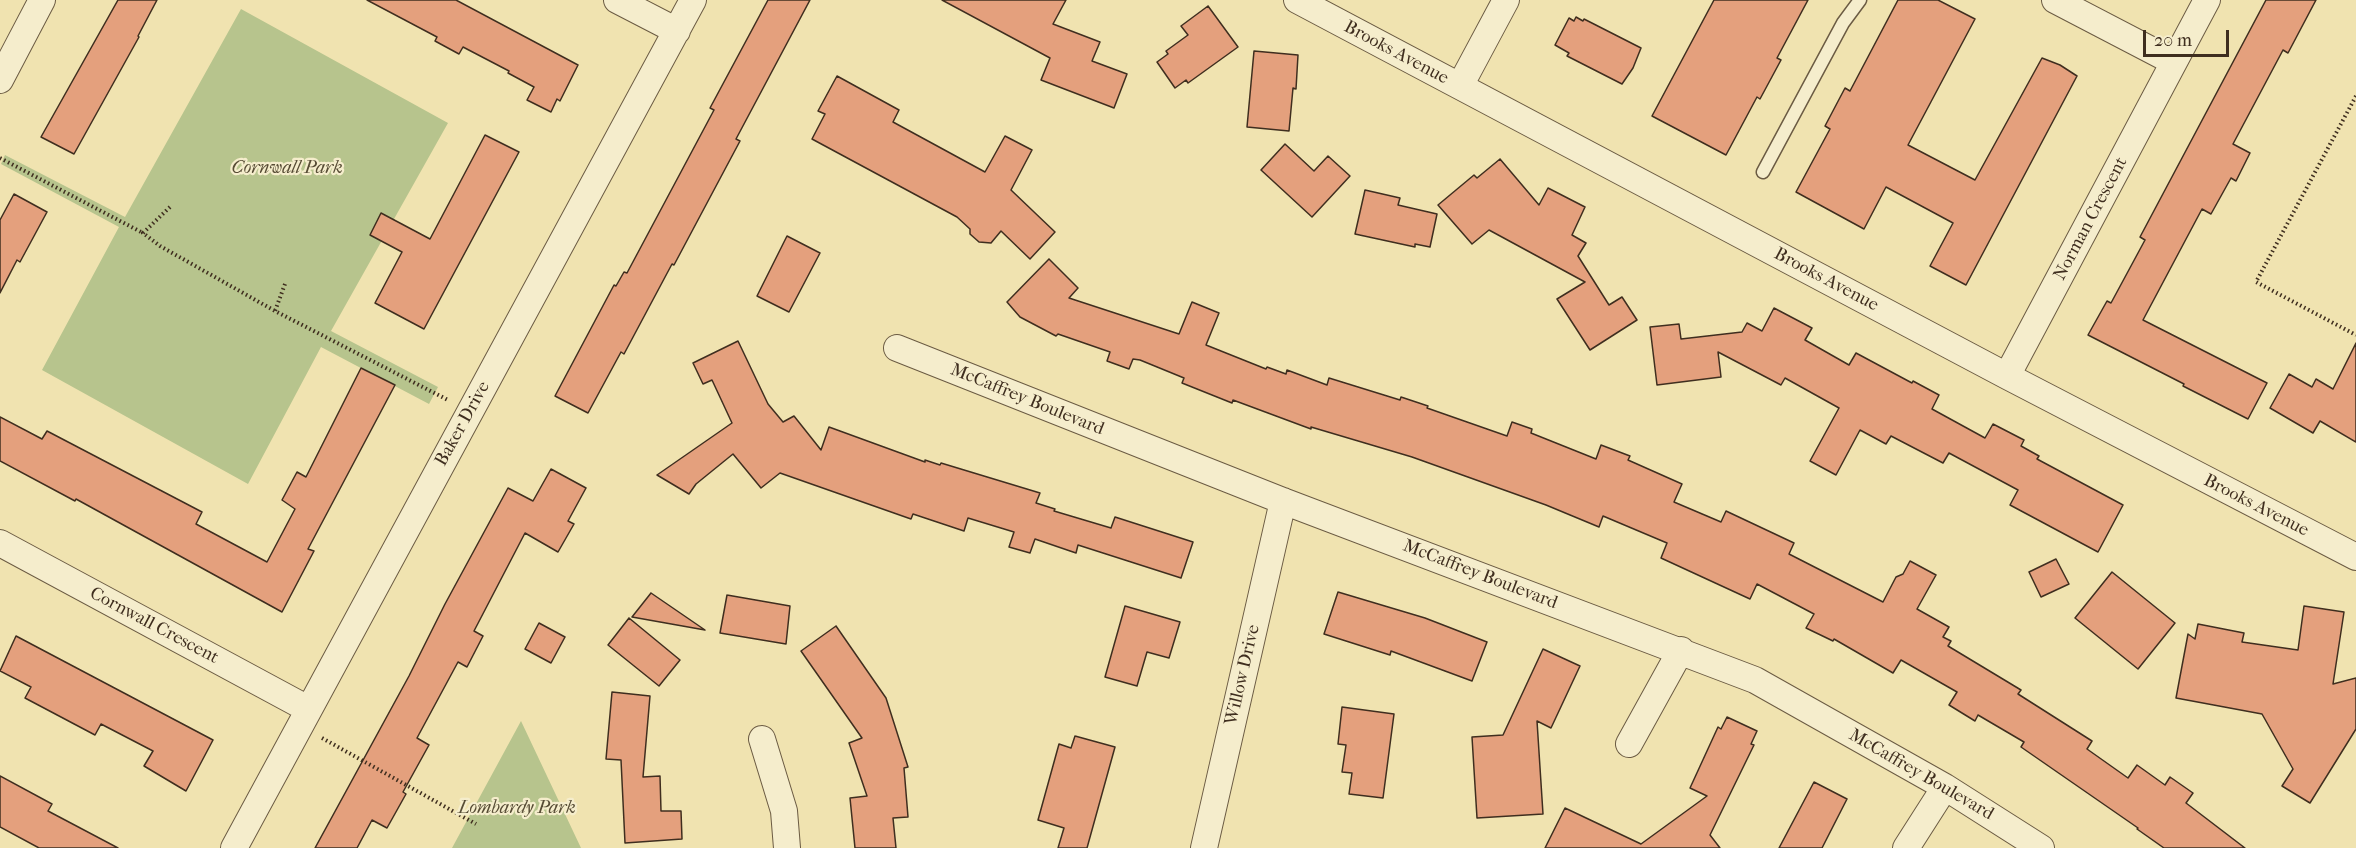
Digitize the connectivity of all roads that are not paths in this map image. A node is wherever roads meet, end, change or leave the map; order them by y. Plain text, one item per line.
1 (42, 0) edge
2 (617, 0) edge
3 (693, 0) edge
4 (1297, 0) edge
5 (1506, 0) edge
6 (1860, 0) edge
7 (2055, 0) edge
8 (2207, 0) edge
9 (677, 31) junction
10 (2175, 62) junction
11 (0, 80) edge
12 (1460, 86) junction
13 (1763, 172) dead end
14 (897, 348) dead end
15 (2007, 376) junction
16 (1283, 501) junction
17 (0, 543) edge
18 (2356, 557) edge
19 (1681, 650) junction
20 (305, 718) junction
21 (762, 739) dead end
22 (1629, 744) dead end
23 (1945, 787) junction
24 (234, 848) edge
25 (787, 848) edge
26 (1204, 848) edge
27 (1906, 848) edge
28 (2041, 848) edge

1 - 11 street
2 - 9 street
3 - 9 street, Baker Drive
4 - 12 street, Brooks Avenue
5 - 12 street
6 - 13 lane
7 - 10 street
8 - 10 street, Norman Crescent
9 - 20 street, Baker Drive
10 - 15 street, Norman Crescent
12 - 15 street, Brooks Avenue
14 - 16 street, McCaffrey Boulevard
15 - 18 street, Brooks Avenue
16 - 19 street, McCaffrey Boulevard
16 - 26 street, Willow Drive
17 - 20 street, Cornwall Crescent
19 - 22 street
19 - 23 street, McCaffrey Boulevard
20 - 24 street, Baker Drive
21 - 25 street
23 - 27 street
23 - 28 street, McCaffrey Boulevard

